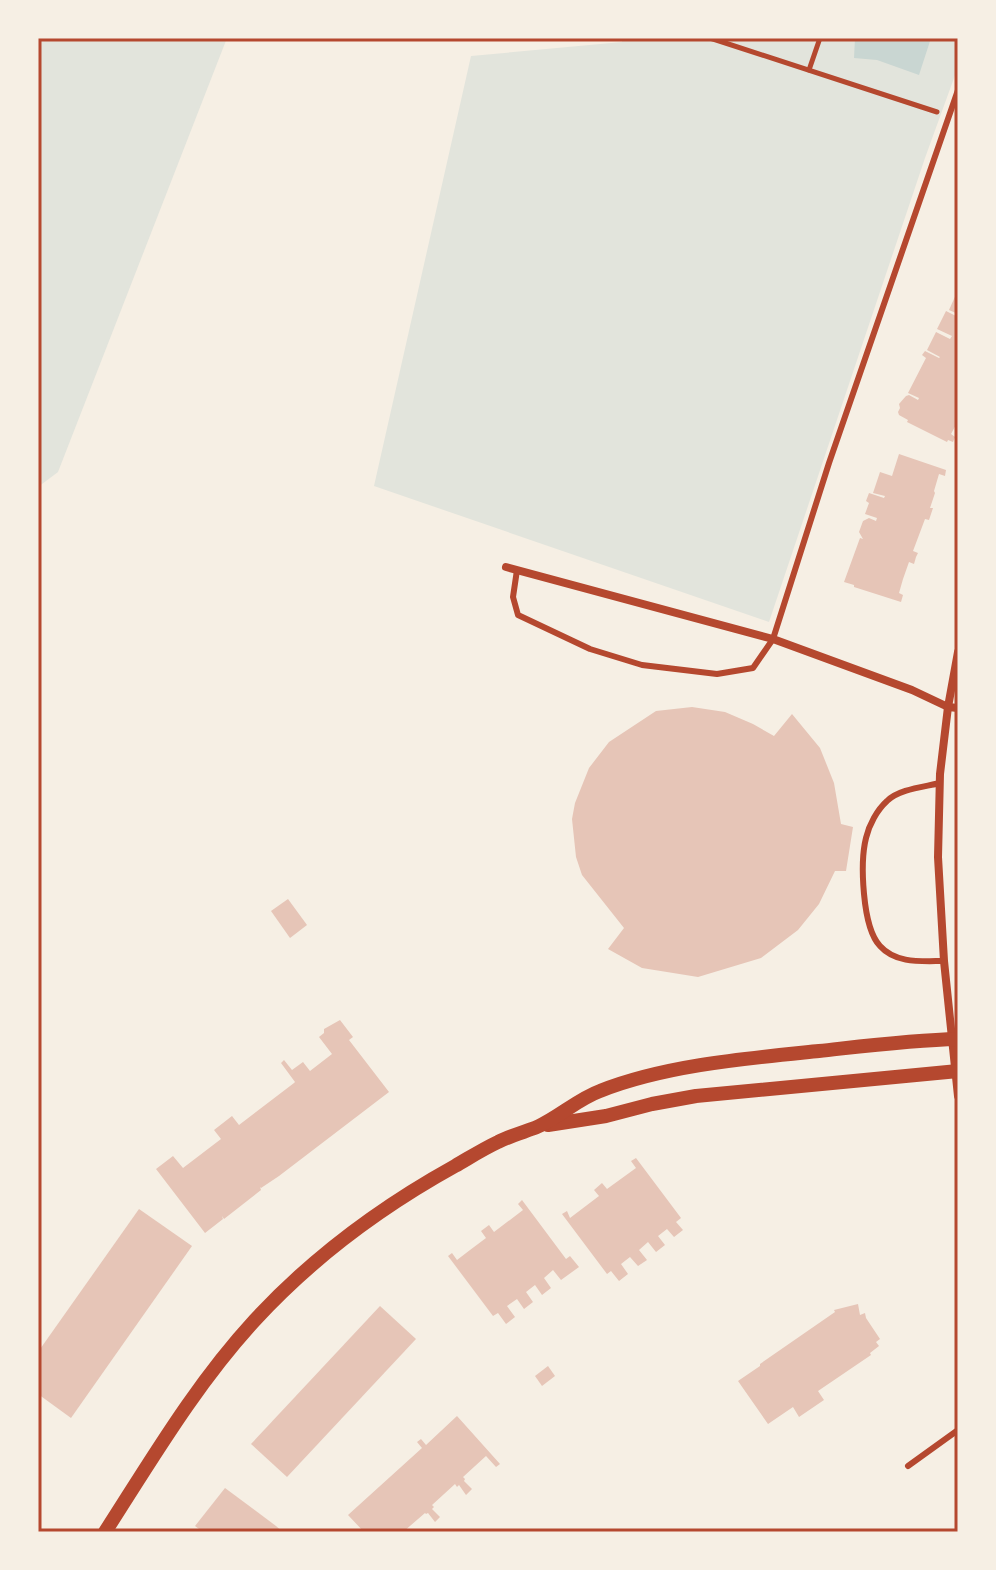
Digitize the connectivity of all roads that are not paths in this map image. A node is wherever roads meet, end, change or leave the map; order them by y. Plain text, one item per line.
1 (958, 90) edge
2 (506, 567) dead end
3 (517, 570) junction
4 (773, 639) junction
5 (958, 652) edge
6 (953, 707) edge
7 (940, 783) junction
8 (944, 961) junction
9 (955, 1039) edge
10 (956, 1072) edge
11 (958, 1096) edge
12 (539, 1126) junction
13 (958, 1430) edge
14 (908, 1466) dead end
15 (105, 1532) edge

1 - 4 lane
2 - 3 street
3 - 4 street
3 - 4 lane
4 - 6 street
5 - 6 street
6 - 7 street
7 - 8 street
7 - 8 lane
8 - 9 street
9 - 10 street
9 - 12 street
10 - 11 street
10 - 12 street
12 - 15 street
13 - 14 lane

